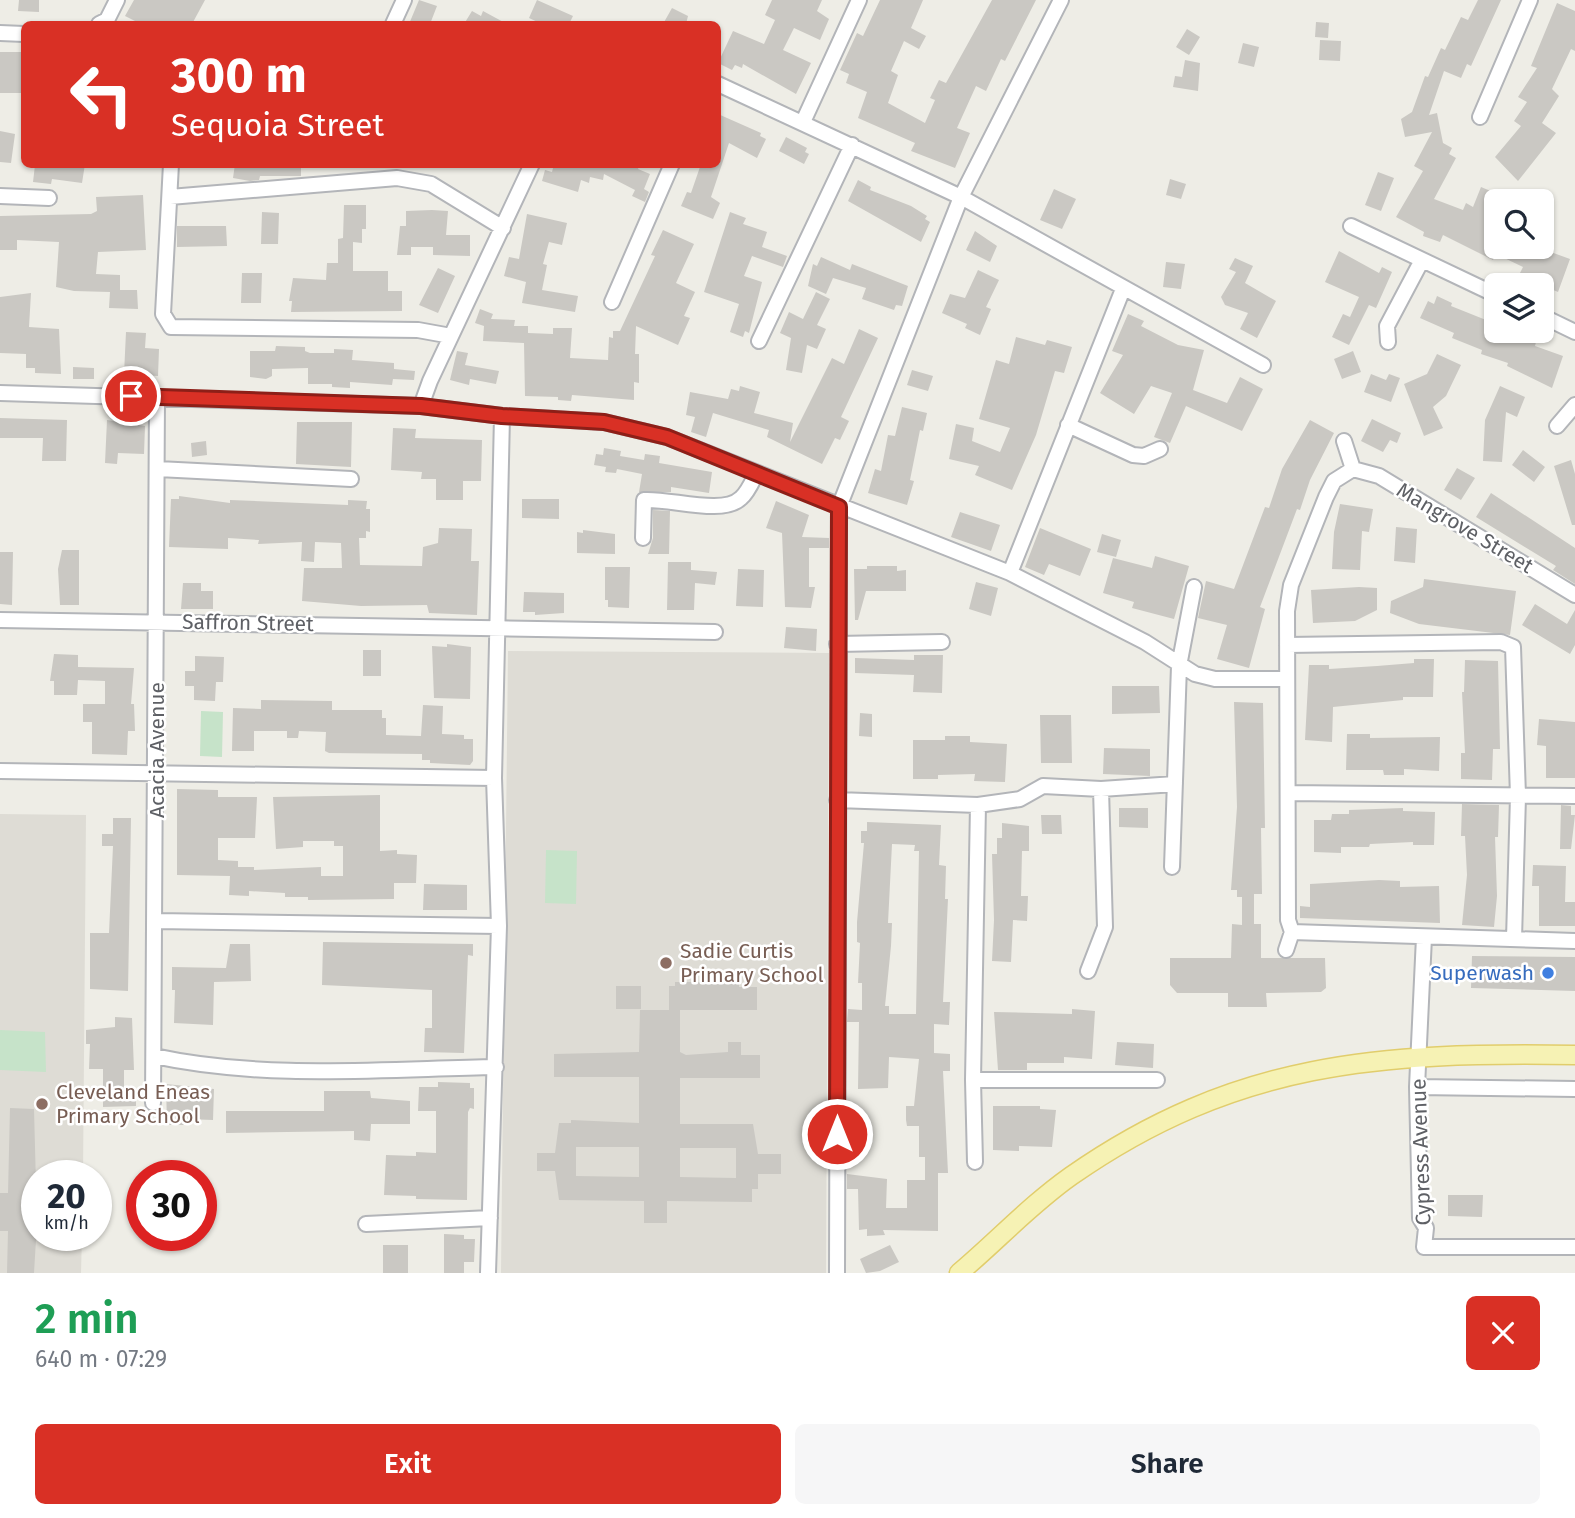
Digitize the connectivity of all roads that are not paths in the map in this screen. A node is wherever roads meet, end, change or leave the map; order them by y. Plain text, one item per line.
1 (117, 0) edge
2 (404, 0) edge
3 (859, 0) edge
4 (1061, 0) edge
5 (1530, 0) edge
6 (108, 21) edge
7 (394, 21) edge
8 (0, 33) edge
9 (21, 34) edge
10 (721, 85) edge
11 (1480, 117) dead end
12 (803, 122) junction
13 (852, 145) junction
14 (172, 168) edge
15 (530, 168) edge
16 (670, 168) edge
17 (0, 196) edge
18 (170, 197) junction
19 (961, 197) junction
20 (49, 198) dead end
21 (1351, 226) dead end
22 (503, 228) junction
23 (1422, 260) junction
24 (1123, 289) junction
25 (1484, 289) edge
26 (612, 302) dead end
27 (1554, 322) edge
28 (1575, 332) edge
29 (451, 336) junction
30 (760, 341) dead end
31 (1388, 342) dead end
32 (1263, 365) dead end
33 (0, 393) edge
34 (157, 397) junction
35 (1575, 405) edge
36 (421, 406) junction
37 (502, 416) junction
38 (1068, 425) junction
39 (1557, 426) dead end
40 (1344, 441) dead end
41 (1160, 449) dead end
42 (158, 469) junction
43 (1353, 469) junction
44 (756, 474) junction
45 (351, 479) dead end
46 (839, 507) junction
47 (643, 538) dead end
48 (1010, 573) junction
49 (1194, 587) dead end
50 (1575, 595) edge
51 (0, 620) edge
52 (158, 621) junction
53 (496, 628) junction
54 (715, 632) dead end
55 (942, 642) dead end
56 (837, 644) junction
57 (1287, 645) junction
58 (1179, 666) junction
59 (1287, 679) junction
60 (0, 771) edge
61 (156, 774) junction
62 (494, 778) junction
63 (1175, 784) junction
64 (1101, 789) junction
65 (1288, 793) junction
66 (1518, 796) junction
67 (1575, 796) edge
68 (837, 800) junction
69 (978, 805) junction
70 (1171, 867) dead end
71 (156, 921) junction
72 (499, 926) junction
73 (1292, 932) junction
74 (1424, 937) junction
75 (1514, 939) junction
76 (1575, 941) edge
77 (1286, 950) dead end
78 (1088, 971) dead end
79 (1575, 1055) edge
80 (154, 1056) junction
81 (1419, 1056) junction
82 (496, 1067) junction
83 (973, 1080) junction
84 (1157, 1080) dead end
85 (1417, 1087) junction
86 (1575, 1089) edge
87 (153, 1103) dead end
88 (975, 1162) dead end
89 (490, 1218) junction
90 (366, 1224) dead end
91 (1575, 1247) edge
92 (488, 1273) edge
93 (837, 1273) edge
94 (959, 1273) edge

1 - 6 street
2 - 7 street
3 - 12 street
4 - 19 street
5 - 11 street
8 - 9 street
10 - 12 street
12 - 13 street
13 - 19 street
13 - 30 street
14 - 18 street
15 - 22 street
16 - 26 street
17 - 20 street
18 - 22 street
18 - 29 street
19 - 24 street
19 - 46 street
21 - 23 street
22 - 29 street
23 - 25 street
23 - 31 street
24 - 32 street
24 - 38 street
27 - 28 street
29 - 36 street
33 - 34 street
34 - 36 street
34 - 42 street, Acacia Avenue
35 - 39 street
36 - 37 street
37 - 44 street
37 - 53 street
38 - 41 street
38 - 48 street
40 - 43 street
42 - 45 street
42 - 52 street, Acacia Avenue
43 - 50 street, Mangrove Street
43 - 57 street
44 - 46 street
44 - 47 street
46 - 48 street
46 - 56 street
48 - 58 street
49 - 58 street
51 - 52 street, Saffron Street
52 - 53 street, Saffron Street
52 - 61 street, Acacia Avenue
53 - 54 street, Saffron Street
53 - 62 street
55 - 56 street
56 - 68 street
57 - 59 street
57 - 66 street
58 - 59 street
58 - 63 street
59 - 65 street
60 - 61 street
61 - 62 street
61 - 71 street, Acacia Avenue
62 - 72 street
63 - 64 street
63 - 70 street
64 - 69 street
64 - 78 street
65 - 66 street
65 - 73 street
66 - 67 street
66 - 75 street
68 - 69 street
68 - 93 street
69 - 83 street
71 - 72 street
71 - 80 street, Acacia Avenue
72 - 82 street
73 - 74 street
73 - 77 street
74 - 75 street
74 - 81 street, Cypress Avenue
75 - 76 street
79 - 81 main road
80 - 82 street
80 - 87 street, Acacia Avenue
81 - 85 street, Cypress Avenue
81 - 94 main road
82 - 89 street
83 - 84 street
83 - 88 street
85 - 86 street
85 - 91 street, Cypress Avenue
89 - 90 street
89 - 92 street

